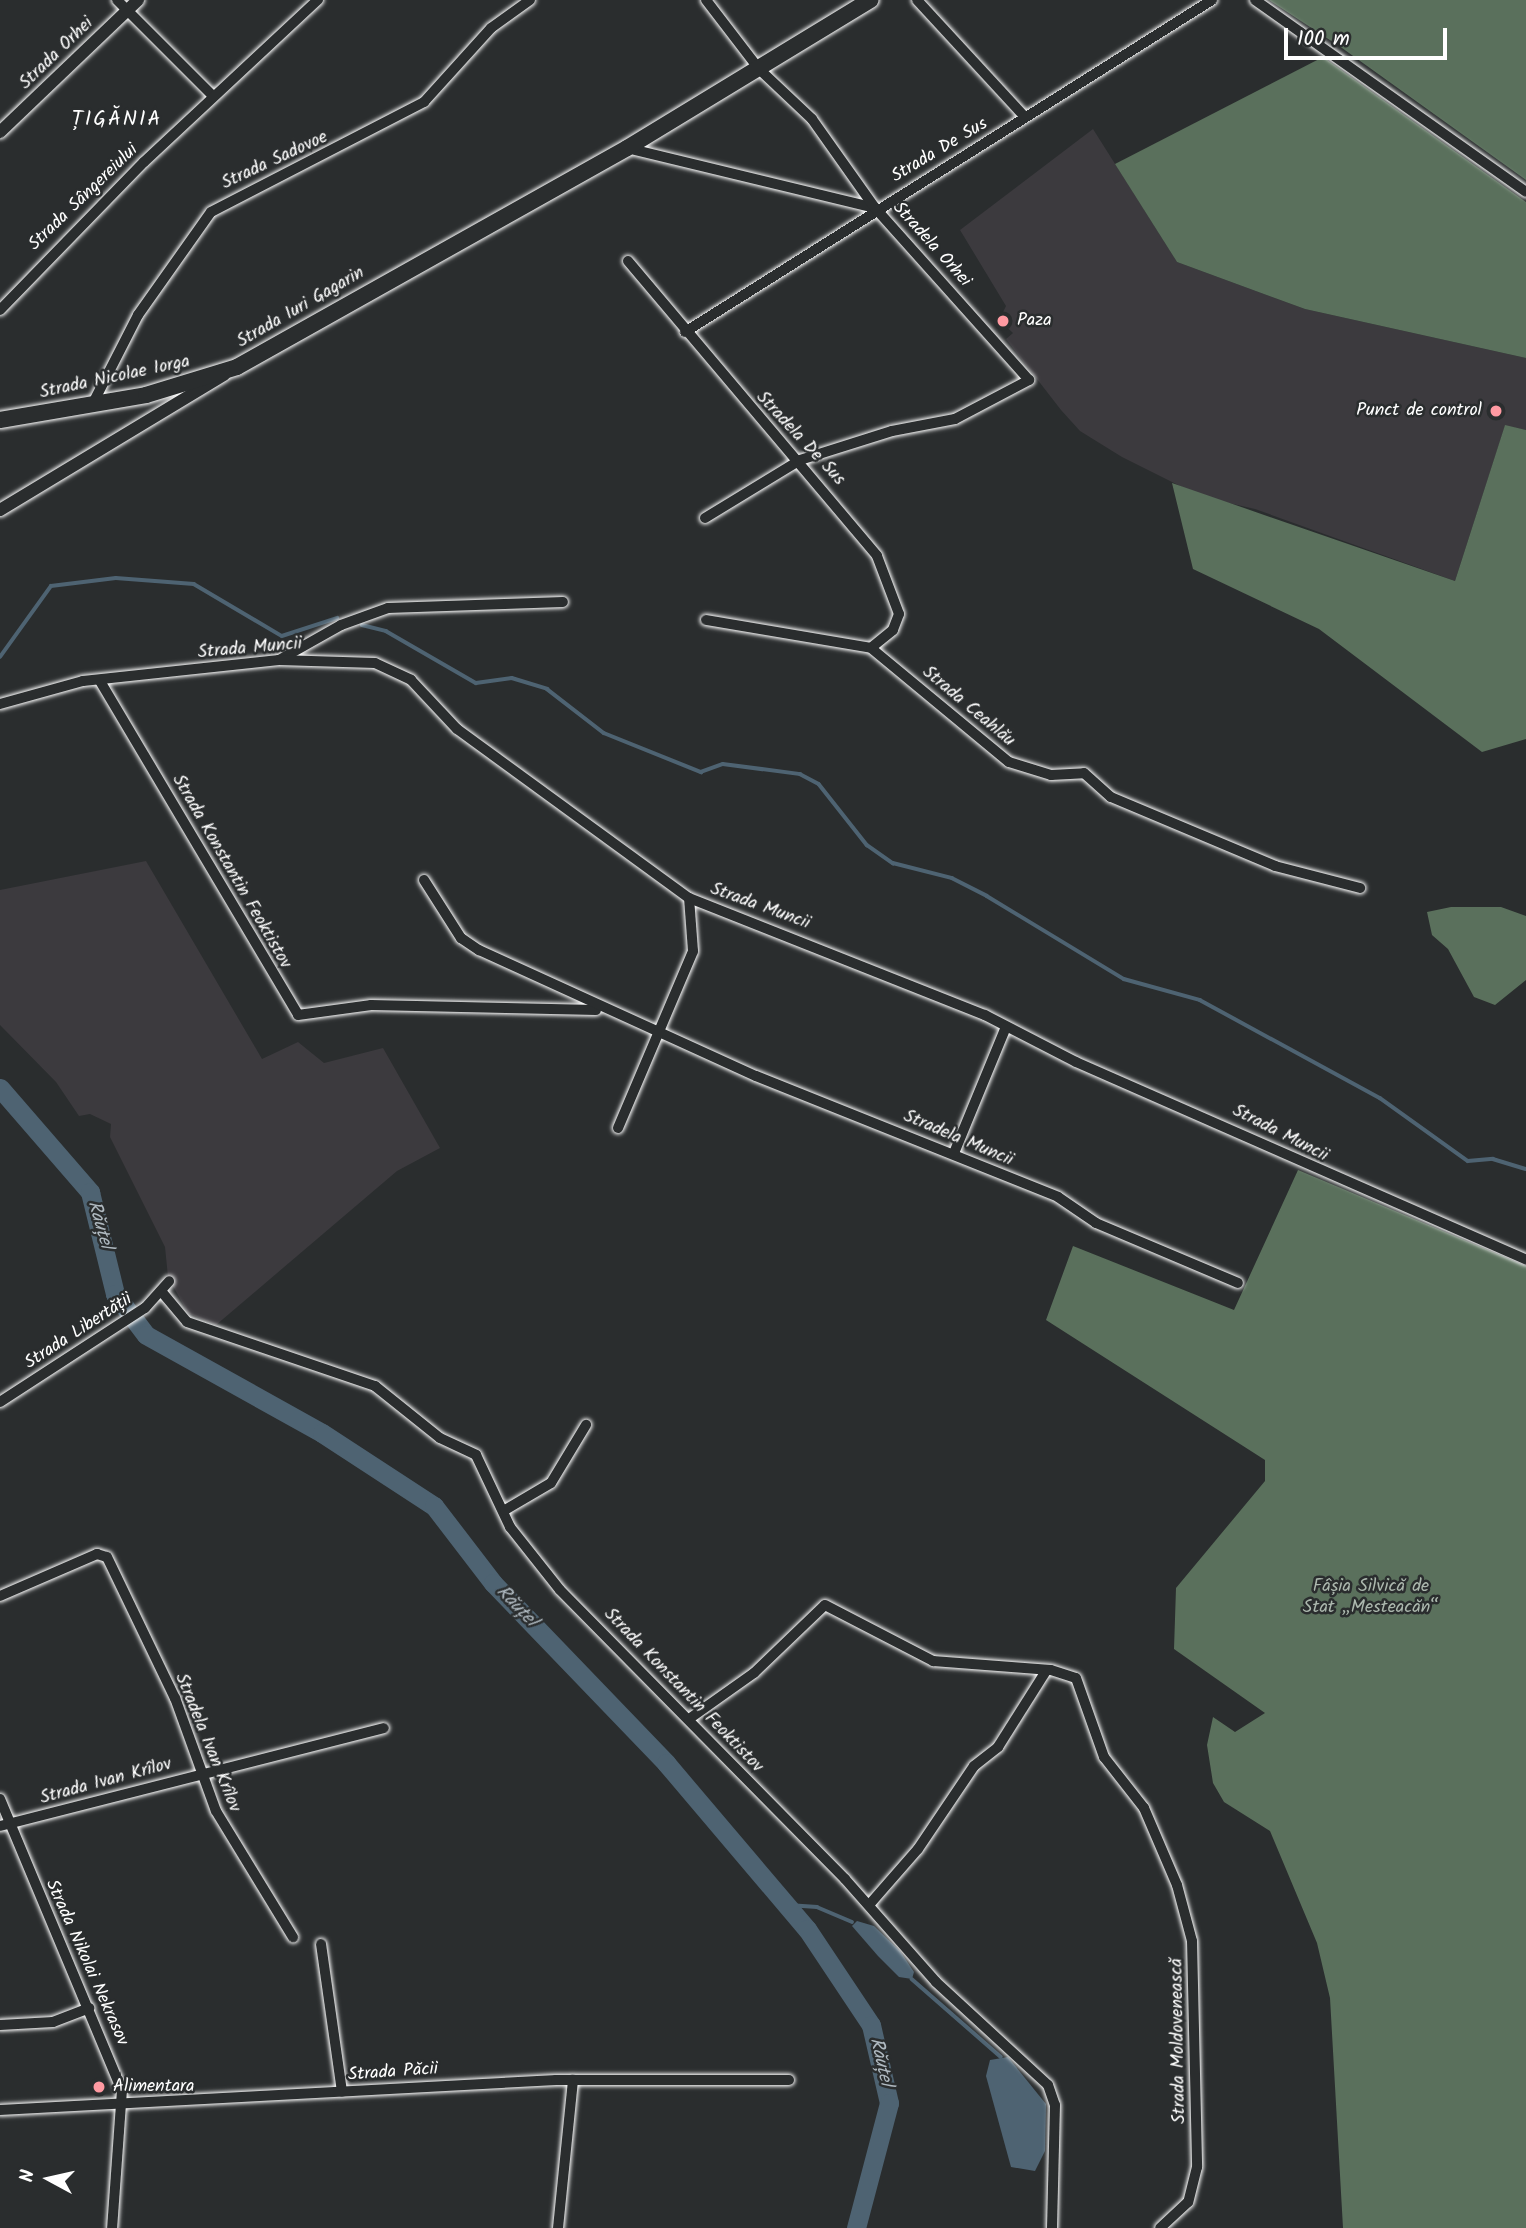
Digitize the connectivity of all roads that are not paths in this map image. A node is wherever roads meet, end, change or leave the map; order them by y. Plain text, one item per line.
1 (117, 0) edge
2 (318, 0) edge
3 (530, 0) edge
4 (706, 0) edge
5 (870, 0) edge
6 (917, 0) edge
7 (1212, 0) edge
8 (1255, 0) edge
9 (133, 4) edge
10 (759, 69) junction
11 (213, 96) junction
12 (1025, 117) junction
13 (0, 132) edge
14 (627, 148) junction
15 (1526, 192) edge
16 (876, 208) junction
17 (628, 261) dead end
18 (0, 310) edge
19 (685, 332) junction
20 (237, 367) junction
21 (92, 405) junction
22 (0, 420) edge
23 (800, 460) junction
24 (0, 510) edge
25 (705, 518) dead end
26 (563, 601) dead end
27 (706, 620) dead end
28 (872, 648) junction
29 (279, 660) junction
30 (100, 681) junction
31 (0, 704) edge
32 (424, 880) dead end
33 (1360, 888) dead end
34 (689, 898) junction
35 (603, 1011) junction
36 (1006, 1027) junction
37 (662, 1032) junction
38 (618, 1128) dead end
39 (954, 1153) junction
40 (1526, 1260) edge
41 (169, 1281) dead end
42 (1238, 1283) dead end
43 (161, 1291) junction
44 (0, 1402) edge
45 (586, 1425) dead end
46 (505, 1510) junction
47 (0, 1596) edge
48 (1045, 1671) junction
49 (690, 1719) junction
50 (384, 1728) dead end
51 (203, 1773) junction
52 (0, 1799) edge
53 (5, 1824) edge
54 (869, 1905) junction
55 (293, 1937) dead end
56 (321, 1944) dead end
57 (89, 2008) junction
58 (0, 2025) edge
59 (573, 2080) junction
60 (789, 2080) dead end
61 (342, 2092) junction
62 (123, 2103) junction
63 (0, 2109) edge
64 (112, 2228) edge
65 (558, 2228) edge
66 (1052, 2228) edge
67 (1160, 2228) edge

1 - 9 street
2 - 11 street, Strada Sângereiului
3 - 21 street, Strada Sadovoe
4 - 10 street, Stradela Orhei
5 - 10 main road, Strada Iuri Gagarin
6 - 12 street
7 - 12 street, Strada De Sus
8 - 15 street
9 - 11 street
9 - 13 street, Strada Orhei
10 - 14 main road, Strada Iuri Gagarin
10 - 16 street, Stradela Orhei
11 - 18 street, Strada Sângereiului
12 - 16 street, Strada De Sus
14 - 16 street
14 - 20 main road, Strada Iuri Gagarin
16 - 19 street, Strada De Sus
16 - 23 street, Stradela Orhei
17 - 19 street, Stradela De Sus
19 - 23 street, Stradela De Sus
20 - 21 main road, Strada Nicolae Iorga
20 - 24 street, Strada Iuri Gagarin
21 - 22 main road, Strada Nicolae Iorga
23 - 25 street
23 - 28 street, Stradela De Sus
26 - 29 street
27 - 28 street
28 - 33 street, Strada Ceahlău
29 - 30 street, Strada Muncii
29 - 34 street, Strada Muncii
30 - 31 street, Strada Muncii
30 - 35 street, Strada Konstantin Feoktistov
32 - 35 street, Stradela Muncii
34 - 36 street, Strada Muncii
34 - 37 street
35 - 37 street, Stradela Muncii
36 - 39 street
36 - 40 street, Strada Muncii
37 - 38 street
37 - 39 street, Stradela Muncii
39 - 42 street, Stradela Muncii
41 - 43 street, Strada Libertății
43 - 44 street, Strada Libertății
43 - 46 street, Strada Konstantin Feoktistov
45 - 46 street
46 - 49 street, Strada Konstantin Feoktistov
47 - 51 street, Stradela Ivan Krîlov
48 - 49 street, Strada Moldovenească
48 - 54 street
48 - 67 street, Strada Moldovenească
49 - 54 street, Strada Konstantin Feoktistov
50 - 51 street, Strada Ivan Krîlov
51 - 53 street, Strada Ivan Krîlov
51 - 55 street, Stradela Ivan Krîlov
52 - 53 street, Strada Nikolai Nekrasov
53 - 57 street, Strada Nikolai Nekrasov
54 - 66 street, Strada Konstantin Feoktistov
56 - 61 street
57 - 58 street
57 - 62 street, Strada Nikolai Nekrasov
59 - 60 street, Strada Păcii
59 - 61 street, Strada Păcii
59 - 65 street
61 - 62 street, Strada Păcii
62 - 63 street, Strada Păcii
62 - 64 street, Strada Nikolai Nekrasov

